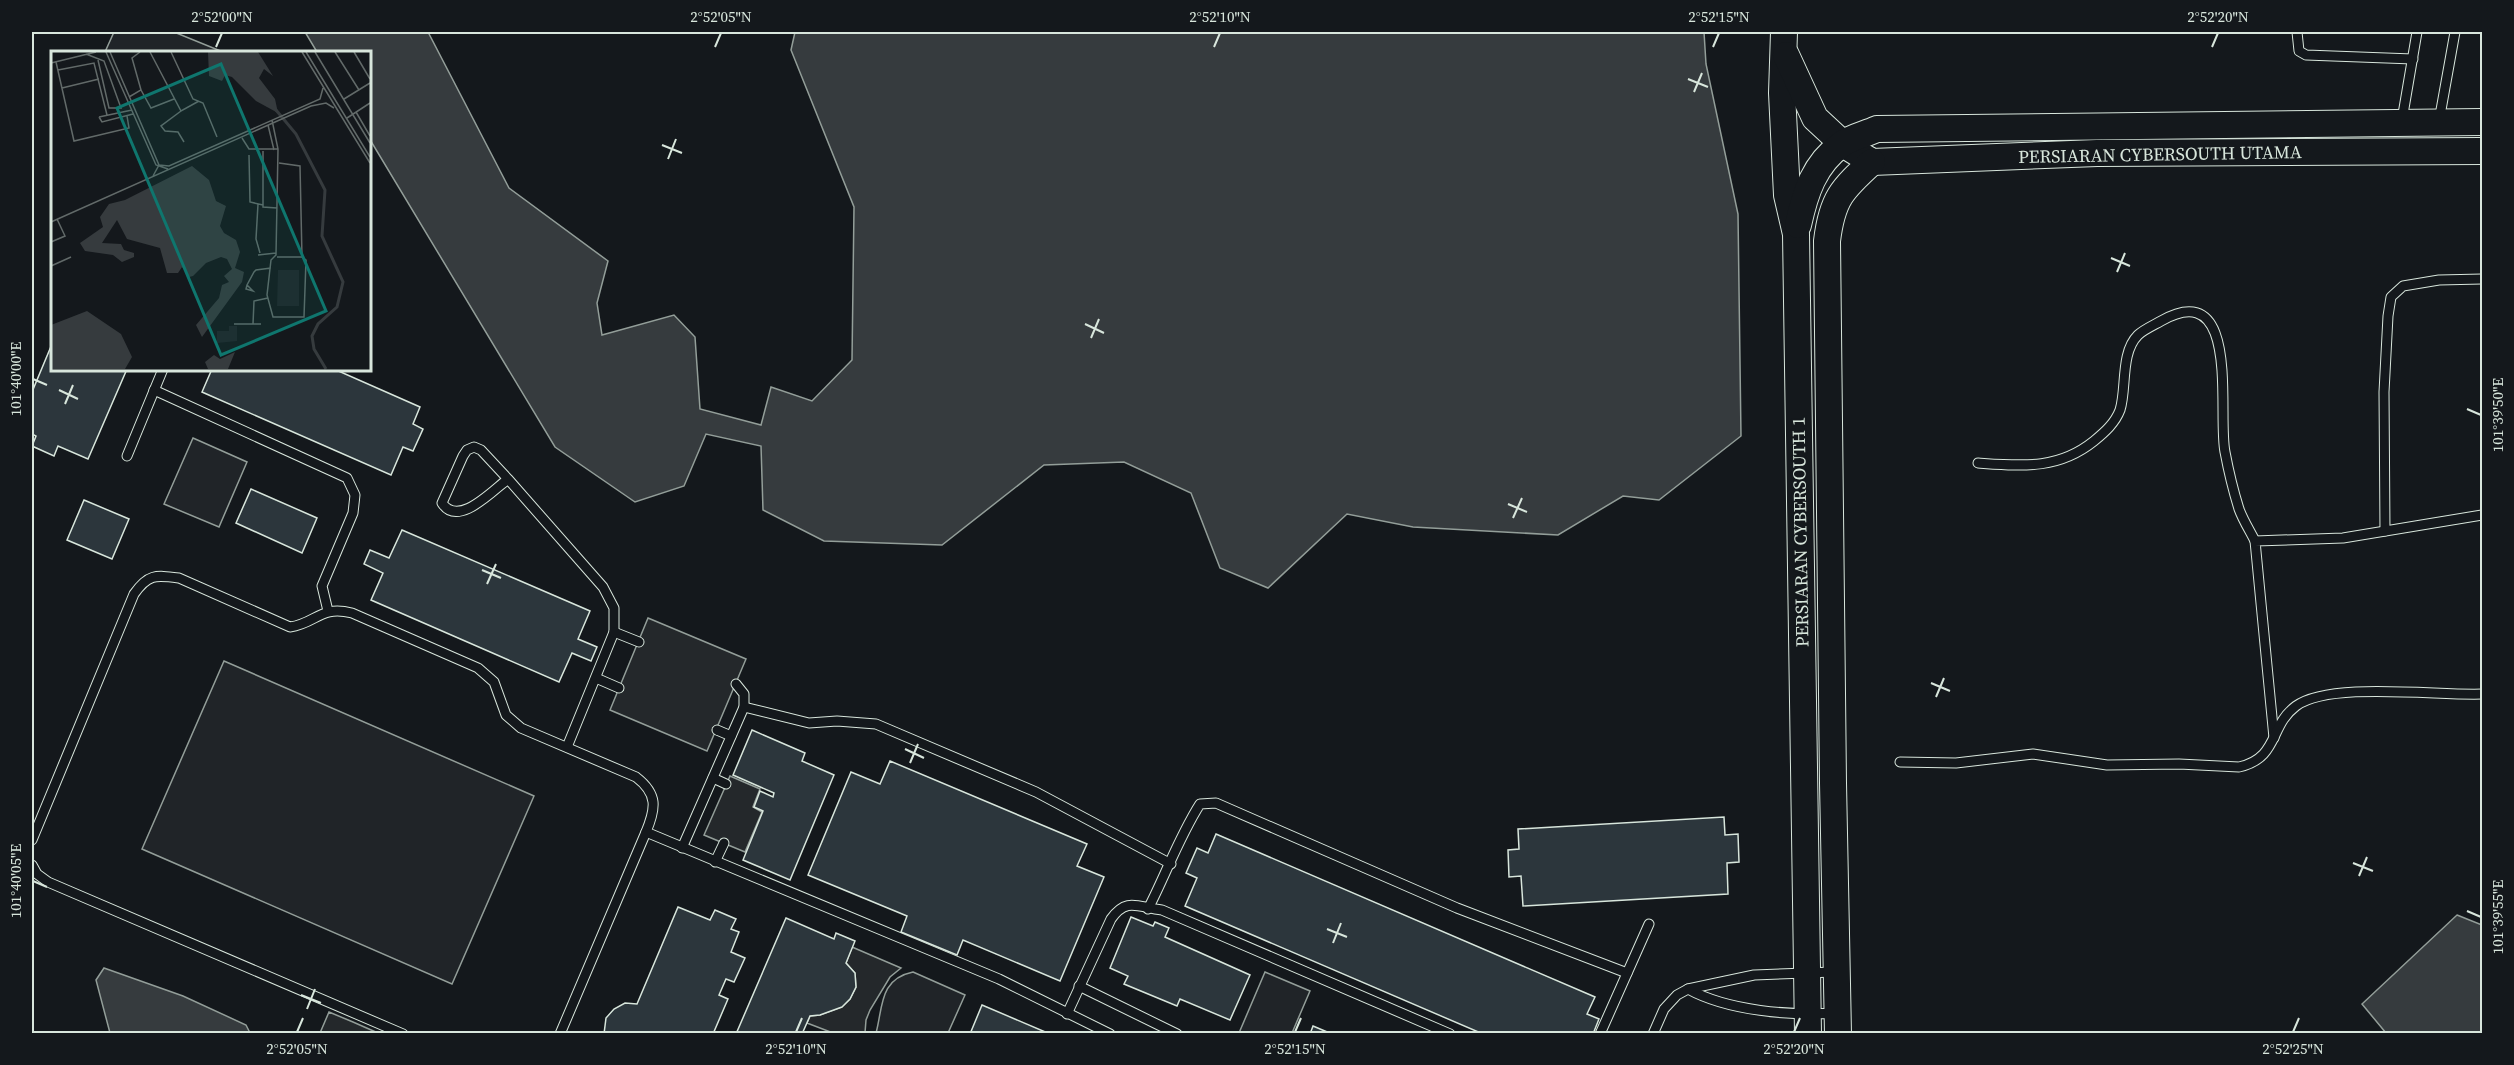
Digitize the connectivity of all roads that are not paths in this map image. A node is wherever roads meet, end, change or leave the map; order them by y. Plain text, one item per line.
1 (2297, 32) edge
2 (2417, 32) edge
3 (2455, 32) edge
4 (1784, 42) edge
5 (2412, 59) junction
6 (2439, 122) junction
7 (2482, 122) edge
8 (2401, 123) junction
9 (1843, 144) junction
10 (2482, 151) edge
11 (1872, 162) junction
12 (1796, 234) junction
13 (2482, 279) edge
14 (163, 370) edge
15 (154, 390) junction
16 (127, 456) dead end
17 (1978, 463) dead end
18 (508, 479) junction
19 (2482, 515) edge
20 (2385, 531) junction
21 (2255, 541) junction
22 (328, 611) junction
23 (614, 632) junction
24 (639, 642) dead end
25 (596, 678) junction
26 (736, 684) dead end
27 (619, 688) dead end
28 (2482, 694) edge
29 (744, 707) junction
30 (717, 730) dead end
31 (731, 736) junction
32 (2274, 738) junction
33 (567, 747) junction
34 (1900, 762) dead end
35 (713, 778) junction
36 (726, 784) dead end
37 (646, 832) junction
38 (32, 840) edge
39 (724, 843) dead end
40 (682, 848) junction
41 (715, 862) junction
42 (1171, 864) junction
43 (32, 865) edge
44 (1148, 909) junction
45 (1649, 924) dead end
46 (1807, 972) junction
47 (1837, 972) junction
48 (1627, 973) junction
49 (1079, 986) junction
50 (1688, 989) junction
51 (1067, 1014) junction
52 (1838, 1023) edge
53 (1808, 1024) edge
54 (403, 1034) edge
55 (560, 1034) edge
56 (1110, 1034) edge
57 (1177, 1034) edge
58 (1450, 1034) edge
59 (1600, 1034) edge
60 (1653, 1034) edge

1 - 5 lane
2 - 5 lane
3 - 6 lane
4 - 9 street
4 - 12 street, PERSIARAN CYBERSOUTH 1
5 - 8 lane
6 - 7 street, PERSIARAN CYBERSOUTH UTAMA
6 - 8 street, PERSIARAN CYBERSOUTH UTAMA
8 - 9 street, PERSIARAN CYBERSOUTH UTAMA
9 - 11 street
9 - 12 street, PERSIARAN CYBERSOUTH UTAMA
10 - 11 street, PERSIARAN CYBERSOUTH UTAMA
11 - 47 street, PERSIARAN CYBERSOUTH 1
12 - 46 street, PERSIARAN CYBERSOUTH 1
13 - 20 lane
14 - 15 lane
15 - 16 lane
15 - 22 lane
17 - 21 lane
18 - 18 lane
18 - 23 lane
19 - 20 lane
20 - 21 lane
21 - 32 lane
22 - 33 lane
22 - 38 lane
23 - 24 lane
23 - 25 lane
25 - 27 lane
25 - 33 lane
26 - 29 lane
28 - 32 lane
29 - 31 lane
29 - 42 lane
30 - 31 lane
31 - 35 lane
32 - 34 lane
33 - 37 lane
35 - 36 lane
35 - 40 lane
37 - 40 lane
37 - 55 lane
39 - 41 lane
40 - 41 lane
41 - 51 lane
42 - 44 lane
42 - 48 lane
43 - 54 lane
44 - 49 lane
44 - 58 lane
45 - 48 lane
46 - 47 lane
46 - 50 lane
46 - 53 street, PERSIARAN CYBERSOUTH 1
47 - 52 street, PERSIARAN CYBERSOUTH 1
48 - 59 lane
49 - 51 lane
49 - 57 lane
50 - 53 lane
50 - 60 lane
51 - 56 lane
52 - 53 lane

